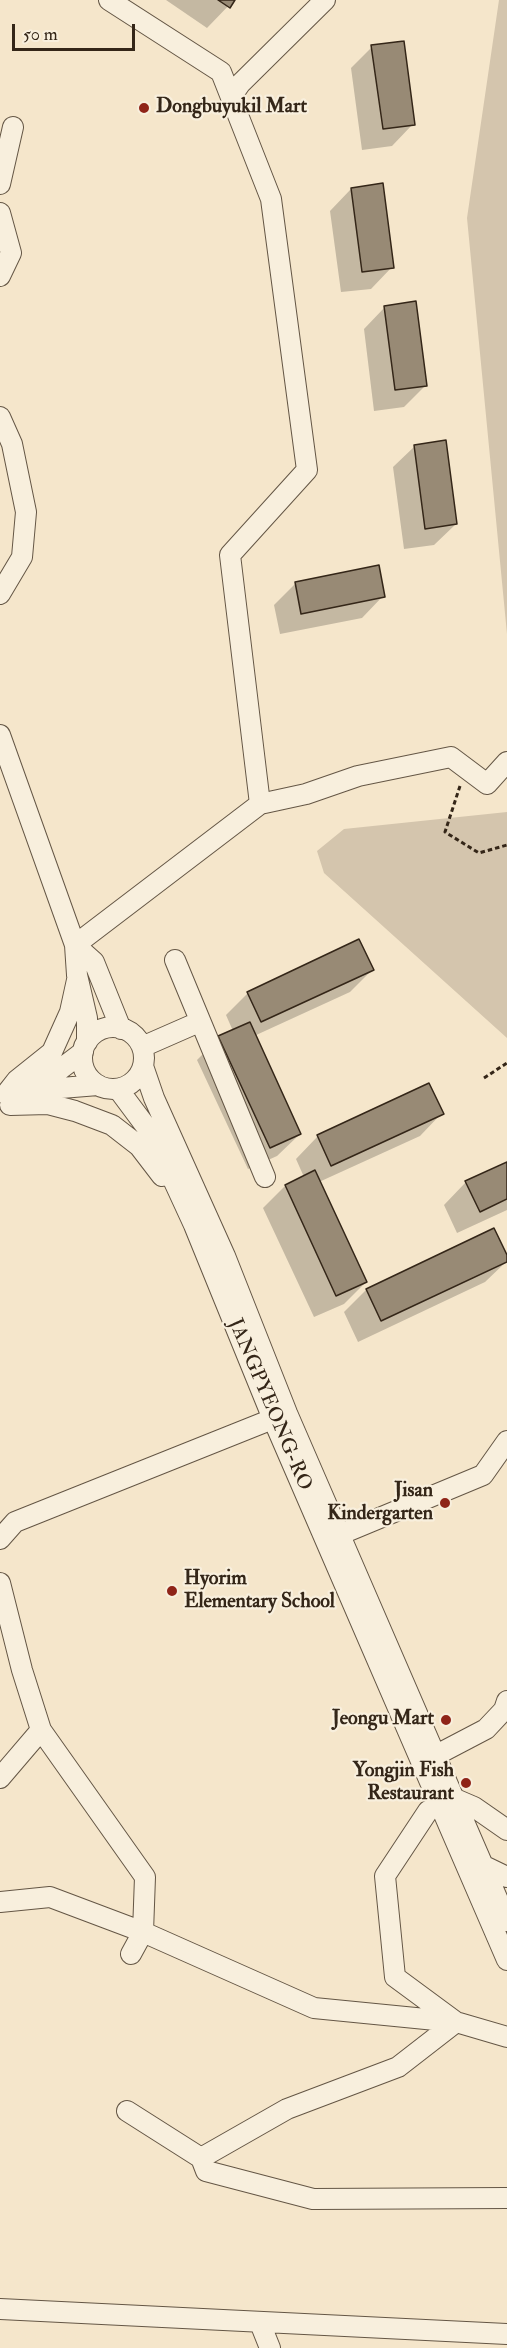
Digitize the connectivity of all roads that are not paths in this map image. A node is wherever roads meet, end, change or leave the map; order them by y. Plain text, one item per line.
1 (109, 0) edge
2 (325, 0) edge
3 (231, 98) junction
4 (13, 127) dead end
5 (0, 184) edge
6 (0, 213) edge
7 (0, 276) edge
8 (0, 417) edge
9 (0, 594) edge
10 (0, 735) edge
11 (507, 762) edge
12 (260, 804) junction
13 (75, 945) junction
14 (175, 960) dead end
15 (77, 975) junction
16 (200, 1022) junction
17 (121, 1029) junction
18 (85, 1047) junction
19 (142, 1057) junction
20 (98, 1085) junction
21 (118, 1089) junction
22 (4, 1101) edge
23 (265, 1177) dead end
24 (177, 1189) junction
25 (280, 1416) junction
26 (507, 1441) edge
27 (334, 1538) junction
28 (0, 1539) edge
29 (0, 1582) edge
30 (507, 1701) edge
31 (41, 1730) junction
32 (428, 1760) junction
33 (0, 1778) edge
34 (446, 1802) junction
35 (507, 1830) edge
36 (482, 1866) junction
37 (507, 1877) edge
38 (0, 1902) edge
39 (507, 1921) edge
40 (143, 1932) junction
41 (131, 1954) dead end
42 (507, 1960) edge
43 (456, 2022) junction
44 (507, 2037) edge
45 (127, 2111) dead end
46 (201, 2158) junction
47 (507, 2199) edge
48 (0, 2309) edge
49 (260, 2324) junction
50 (507, 2334) edge
51 (270, 2348) edge

1 - 3 street
2 - 3 street
3 - 12 street
4 - 5 street
6 - 7 street
8 - 9 street
10 - 13 street
11 - 12 street
12 - 13 street
13 - 15 street
13 - 17 street
14 - 16 street
15 - 18 street
15 - 22 street
16 - 19 street
16 - 23 street
17 - 18 street
17 - 19 street
18 - 20 street
18 - 22 street
19 - 21 street
19 - 25 street, JANGPYEONG-RO
20 - 21 street
20 - 22 street
21 - 24 street, JANGPYEONG-RO
22 - 24 street
24 - 25 street, JANGPYEONG-RO
25 - 27 street, JANGPYEONG-RO
25 - 28 street
26 - 27 street
27 - 32 street, JANGPYEONG-RO
29 - 31 street
30 - 32 street
31 - 33 street
31 - 40 street
32 - 34 street, JANGPYEONG-RO
34 - 35 street
34 - 36 street, JANGPYEONG-RO
34 - 42 street, JANGPYEONG-RO
34 - 43 street
36 - 37 street
36 - 39 street, JANGPYEONG-RO
38 - 40 street
40 - 41 street
40 - 43 street
43 - 44 street
43 - 46 street
45 - 46 street
46 - 47 street
48 - 49 street
49 - 50 street
49 - 51 street

